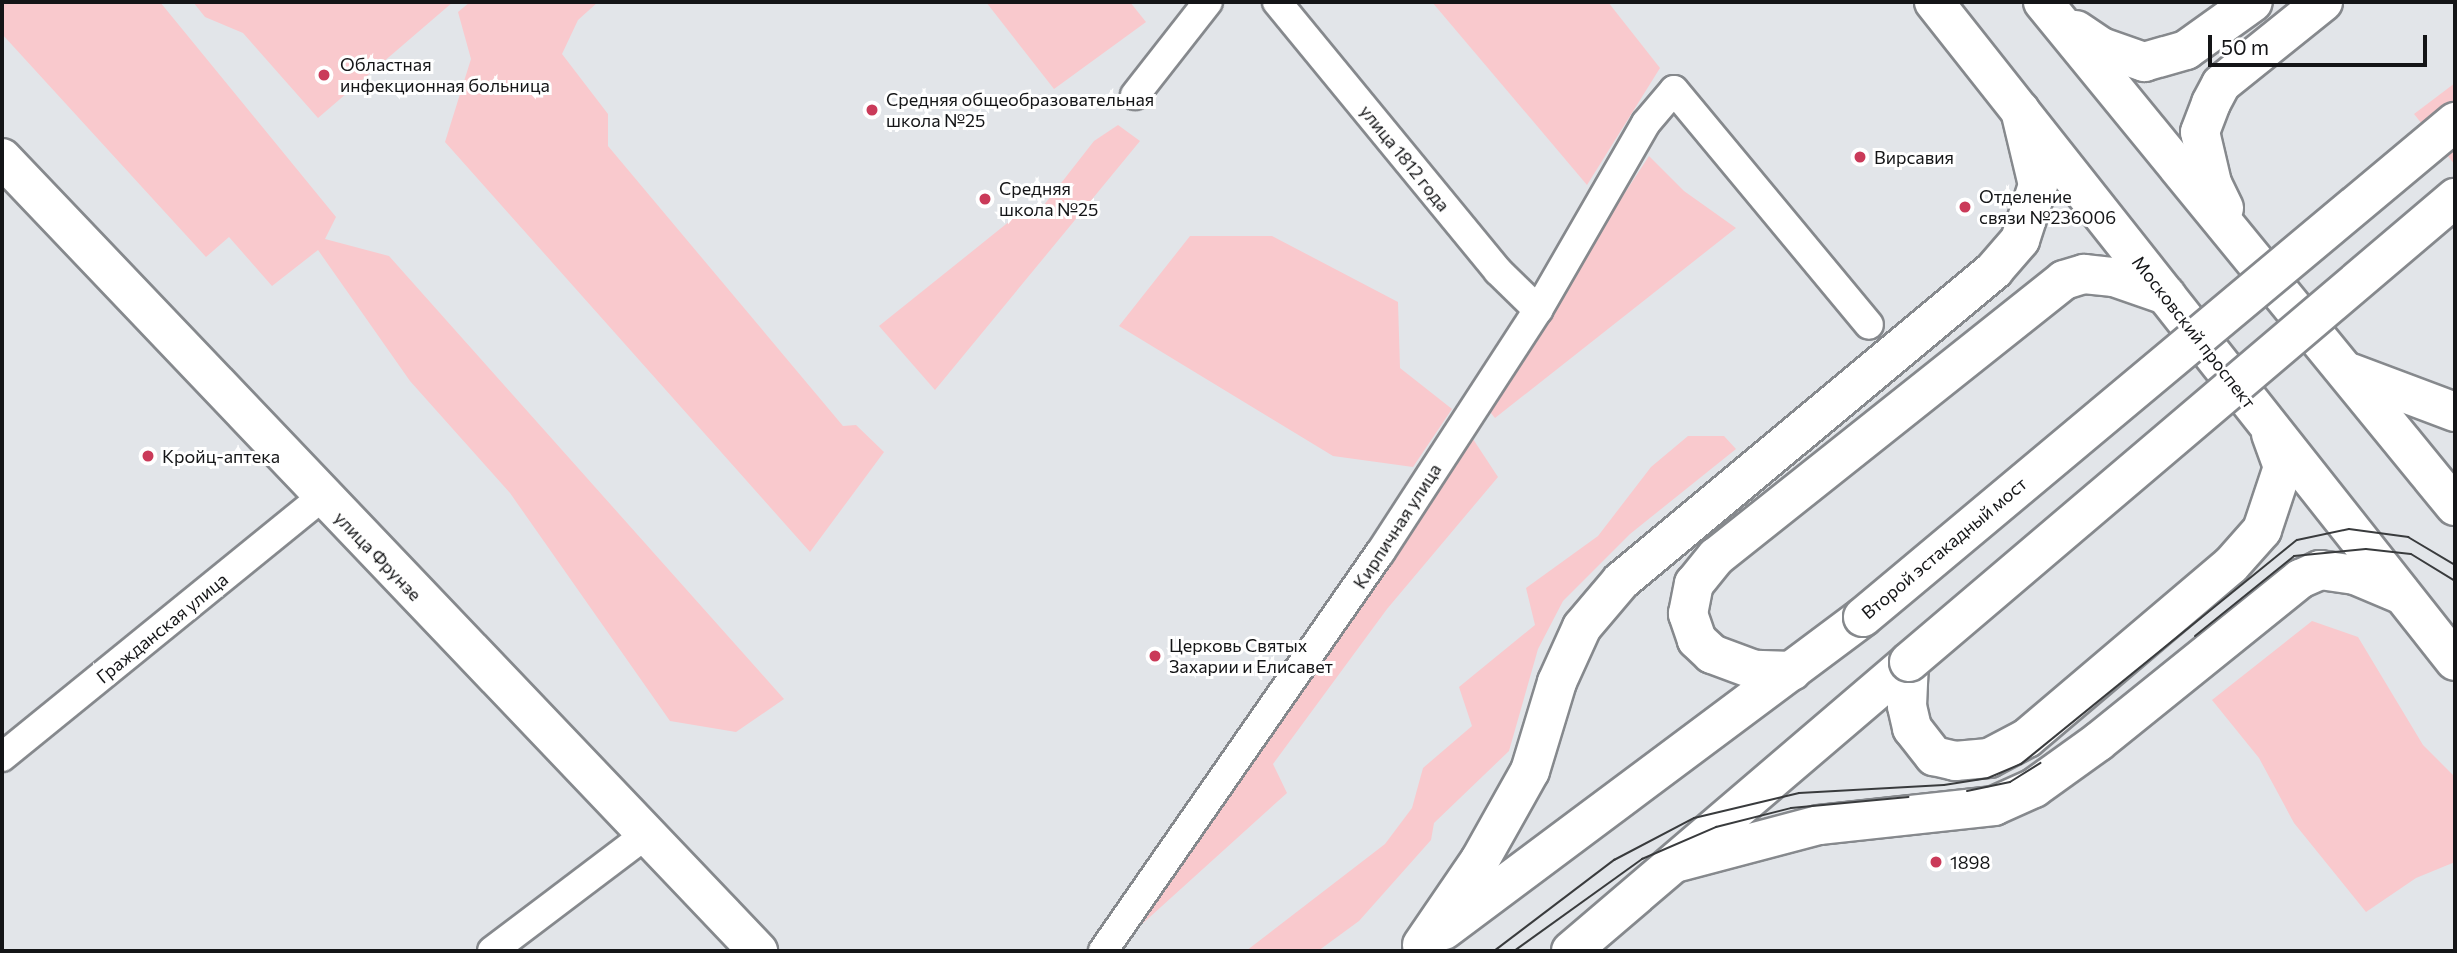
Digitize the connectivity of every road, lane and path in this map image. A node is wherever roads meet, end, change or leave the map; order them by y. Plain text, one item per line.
1 (1208, 2) edge
2 (1277, 2) edge
3 (1934, 2) edge
4 (2253, 2) edge
5 (2323, 2) edge
6 (2049, 8) edge
7 (1135, 95) dead end
8 (2020, 110) junction
9 (2455, 122) edge
10 (2, 158) edge
11 (2455, 198) edge
12 (2244, 247) junction
13 (2166, 295) junction
14 (1538, 310) junction
15 (1869, 326) dead end
16 (2346, 371) junction
17 (2455, 412) edge
18 (2269, 430) junction
19 (321, 498) junction
20 (2455, 506) edge
21 (2403, 596) junction
22 (2455, 660) edge
23 (1909, 662) junction
24 (1792, 671) junction
25 (2, 757) edge
26 (644, 836) junction
27 (1679, 862) junction
28 (1418, 948) edge
29 (492, 951) edge
30 (758, 951) edge
31 (1103, 951) edge
32 (1571, 951) edge

1 - 7 street
2 - 14 street, улица 1812 года
3 - 8 main road, Московский проспект
4 - 6 main road
5 - 12 main road
6 - 12 main road
8 - 13 main road, Московский проспект
8 - 28 main road
9 - 24 main road, Второй эстакадный мост, bridge
10 - 19 main road, улица Фрунзе
11 - 23 main road, bridge
12 - 16 main road
13 - 18 main road, Московский проспект
13 - 24 main road
14 - 15 street, Кирпичная улица
14 - 31 street, Кирпичная улица
16 - 17 main road
16 - 20 main road
18 - 21 main road, Московский проспект
18 - 23 main road
19 - 25 street, Гражданская улица
19 - 26 main road, улица Фрунзе
21 - 22 main road, Московский проспект
21 - 27 main road
23 - 27 main road
24 - 28 main road, Второй эстакадный мост
26 - 29 street
26 - 30 main road, улица Фрунзе
27 - 32 main road

